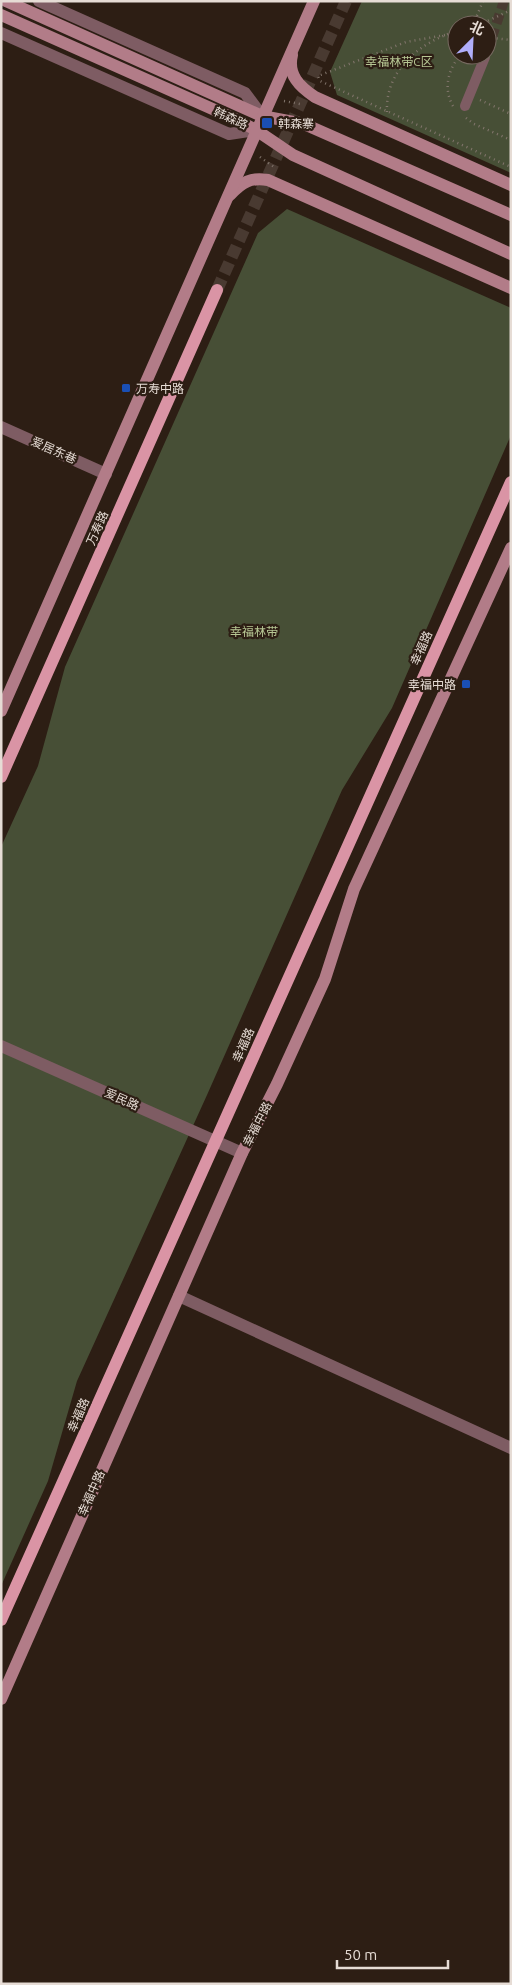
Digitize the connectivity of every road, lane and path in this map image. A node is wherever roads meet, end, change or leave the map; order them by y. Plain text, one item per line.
1 (6, 1) edge
2 (39, 1) edge
3 (314, 1) edge
4 (483, 1) edge
5 (511, 10) edge
6 (1, 15) edge
7 (477, 15) edge
8 (497, 17) edge
9 (1, 33) edge
10 (445, 35) joint
11 (497, 38) edge
12 (511, 40) edge
13 (294, 46) junction
14 (482, 65) edge
15 (482, 101) dead end
16 (465, 106) dead end
17 (387, 112) junction
18 (511, 114) edge
19 (262, 116) junction
20 (256, 130) junction
21 (511, 167) edge
22 (511, 185) edge
23 (226, 199) junction
24 (511, 215) edge
25 (511, 254) edge
26 (511, 288) edge
27 (217, 290) tunnel mouth
28 (1, 427) edge
29 (106, 474) junction
30 (511, 482) edge
31 (511, 548) edge
32 (1, 711) edge
33 (1, 778) edge
34 (1, 1046) edge
35 (216, 1141) junction
36 (242, 1153) junction
37 (179, 1296) junction
38 (511, 1448) edge
39 (1, 1620) edge
40 (1, 1699) edge

1 - 19 main road, 韩森路
2 - 19 street
3 - 13 main road
4 - 7 path
5 - 8 path
6 - 20 main road, 韩森路
9 - 20 street
10 - 17 path
10 - 17 path
11 - 12 path
13 - 19 main road
13 - 22 main road
14 - 16 street
15 - 18 path
17 - 21 path
19 - 20 main road
19 - 24 main road, 韩森路
20 - 23 main road
20 - 25 main road, 韩森路
23 - 26 main road
23 - 29 main road
27 - 33 main road, 万寿路
28 - 29 street, 爱居东巷
29 - 32 main road
30 - 35 main road, 幸福路
31 - 36 main road, 幸福中路
34 - 35 street, 爱民路
35 - 36 street, 爱民路
35 - 39 main road, 幸福路
36 - 37 main road, 幸福中路
37 - 38 street
37 - 40 main road, 幸福中路

